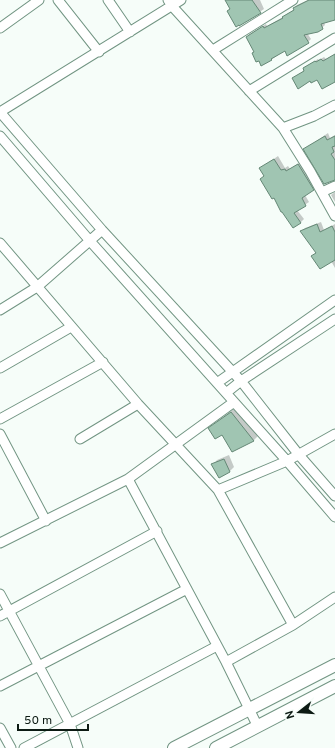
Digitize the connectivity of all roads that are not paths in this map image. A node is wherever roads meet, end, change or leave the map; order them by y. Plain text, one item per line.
1 (40, 0) edge
2 (58, 0) edge
3 (108, 0) edge
4 (181, 0) edge
5 (293, 0) edge
6 (170, 3) edge
7 (0, 28) edge
8 (130, 32) junction
9 (335, 38) edge
10 (213, 50) junction
11 (99, 52) junction
12 (250, 91) junction
13 (335, 105) edge
14 (0, 112) edge
15 (283, 128) junction
16 (0, 136) edge
17 (335, 186) edge
18 (322, 192) junction
19 (335, 216) edge
20 (102, 230) junction
21 (90, 241) junction
22 (0, 242) edge
23 (37, 286) junction
24 (335, 300) edge
25 (0, 310) edge
26 (335, 320) edge
27 (71, 327) junction
28 (103, 362) junction
29 (0, 368) edge
30 (232, 372) junction
31 (241, 381) junction
32 (217, 383) junction
33 (226, 393) junction
34 (234, 402) junction
35 (138, 404) junction
36 (0, 419) edge
37 (0, 434) edge
38 (335, 434) edge
39 (80, 440) dead end
40 (175, 445) junction
41 (299, 455) junction
42 (287, 461) junction
43 (128, 479) junction
44 (218, 490) junction
45 (335, 496) edge
46 (335, 517) edge
47 (46, 521) junction
48 (157, 532) junction
49 (0, 544) edge
50 (187, 590) junction
51 (0, 594) edge
52 (335, 596) edge
53 (10, 611) junction
54 (0, 616) edge
55 (293, 625) junction
56 (217, 646) junction
57 (226, 662) junction
58 (335, 665) edge
59 (39, 666) junction
60 (0, 686) edge
61 (335, 686) edge
62 (250, 710) junction
63 (70, 724) junction
64 (258, 727) junction
65 (0, 728) edge
66 (11, 748) edge
67 (24, 748) edge
68 (78, 748) edge
69 (174, 748) edge
70 (216, 748) edge

1 - 7 street
2 - 11 street
3 - 8 street
4 - 6 street
5 - 10 street
6 - 8 street
6 - 10 street
8 - 11 street
9 - 12 street
10 - 12 street
11 - 14 street
12 - 15 street
13 - 15 street
14 - 20 street
15 - 18 street
16 - 21 street
17 - 18 street
18 - 19 street
20 - 21 street
20 - 30 street
21 - 23 street
21 - 32 street
22 - 23 street
23 - 25 street
23 - 27 street
24 - 30 street
26 - 31 street
27 - 28 street
27 - 29 street
28 - 35 street
28 - 36 street
30 - 31 street
30 - 32 street
31 - 33 street
31 - 41 street
32 - 33 street
33 - 34 street
34 - 40 street
34 - 42 street
35 - 39 street
35 - 40 street
37 - 47 street
38 - 41 street
40 - 43 street
40 - 44 street
41 - 42 street
41 - 45 street
42 - 44 street
42 - 46 street
43 - 47 street
43 - 48 street
44 - 55 street
47 - 49 street
48 - 50 street
48 - 53 street
50 - 56 street
50 - 59 street
51 - 53 street
52 - 55 street
53 - 54 street
53 - 59 street
55 - 57 street
56 - 57 street
56 - 63 street
57 - 62 street
58 - 62 main road
59 - 60 street
59 - 63 street
61 - 64 main road
62 - 64 street
62 - 69 main road
63 - 67 street
63 - 68 street
64 - 70 main road
65 - 66 street

